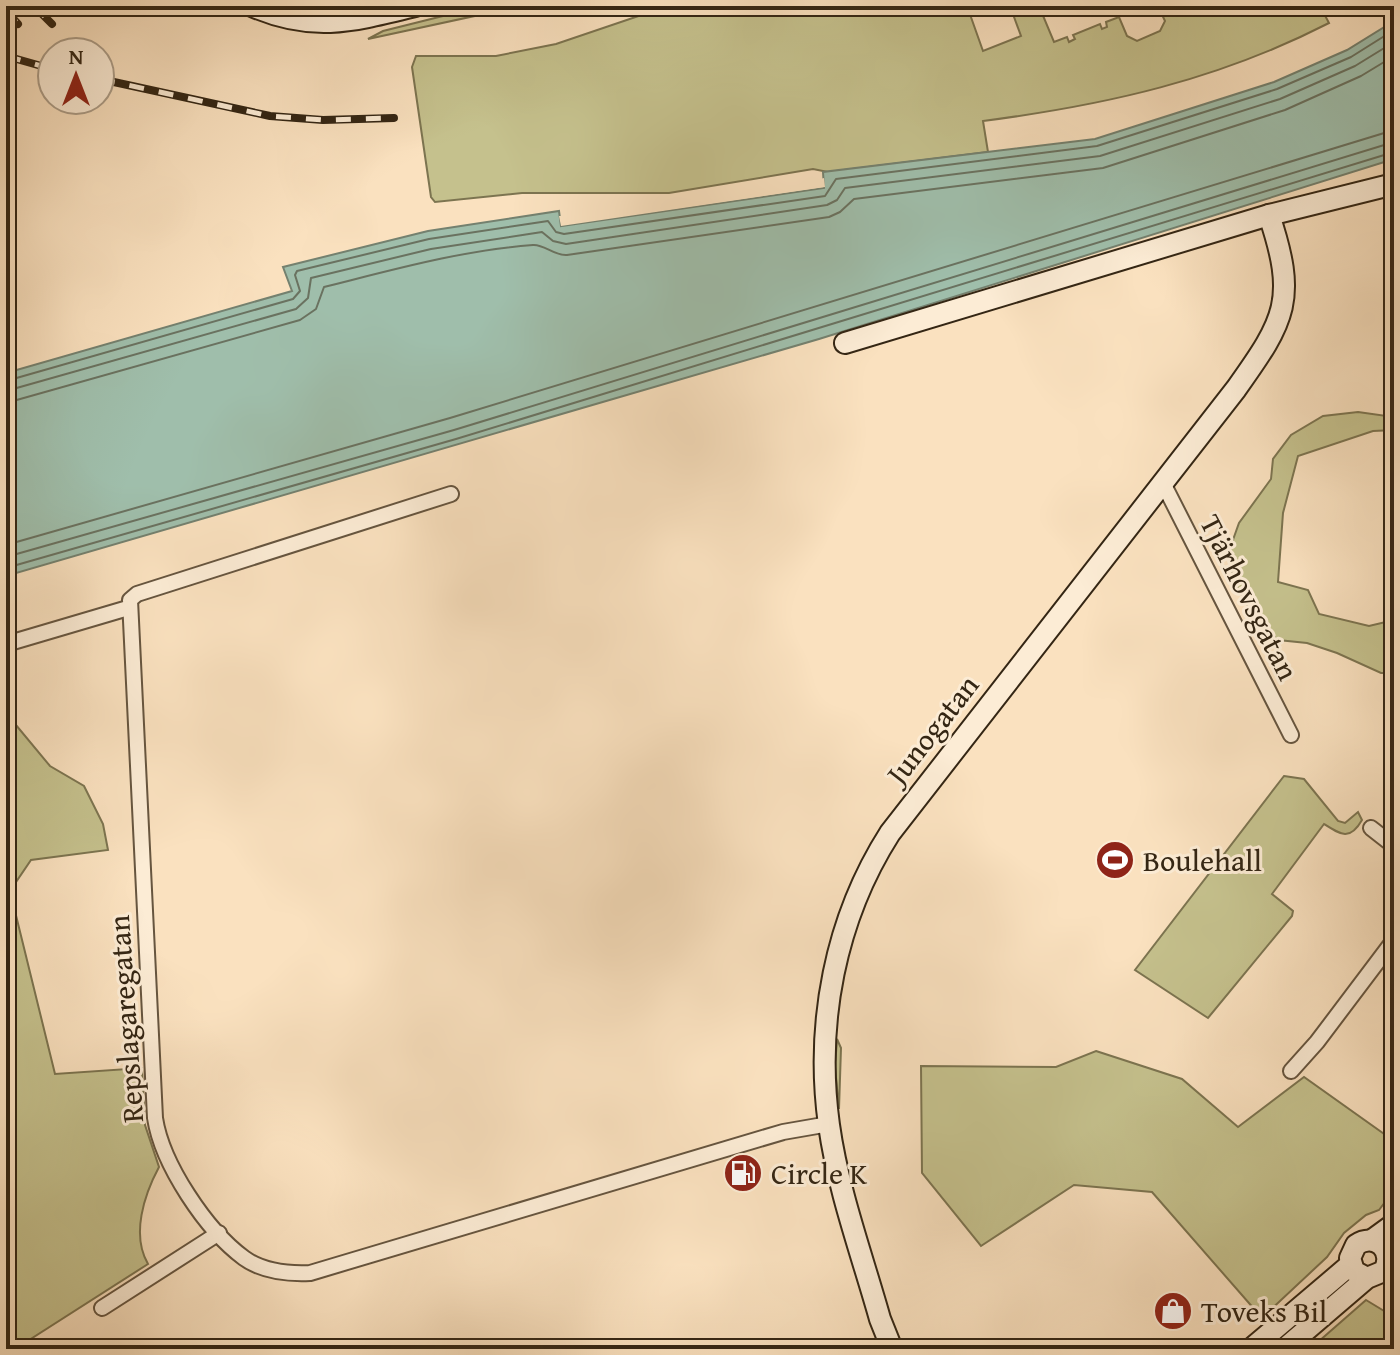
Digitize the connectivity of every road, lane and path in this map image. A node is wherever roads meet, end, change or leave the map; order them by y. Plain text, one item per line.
1 (252, 6) edge
2 (415, 6) edge
3 (1394, 184) edge
4 (1269, 215) junction
5 (845, 343) dead end
6 (1163, 483) junction
7 (451, 494) dead end
8 (128, 608) junction
9 (6, 644) edge
10 (1291, 735) dead end
11 (1371, 828) dead end
12 (1394, 846) edge
13 (1394, 940) edge
14 (1291, 1071) dead end
15 (829, 1124) junction
16 (1394, 1224) edge
17 (219, 1233) junction
18 (1372, 1240) junction
19 (1350, 1265) junction
20 (1385, 1268) edge
21 (102, 1308) dead end
22 (892, 1349) edge
23 (1251, 1349) edge
24 (1284, 1349) edge

1 - 2 street
3 - 4 street
4 - 5 street
4 - 6 street, Junogatan
6 - 10 street, Tjärhovsgatan
6 - 15 street, Junogatan
7 - 8 street
8 - 9 street
8 - 17 street, Repslagaregatan
11 - 12 street
13 - 14 street
15 - 17 street, Repslagaregatan
15 - 22 street, Junogatan
16 - 18 street
17 - 21 street
18 - 19 street
18 - 20 street
19 - 20 street
19 - 23 street
20 - 24 street

